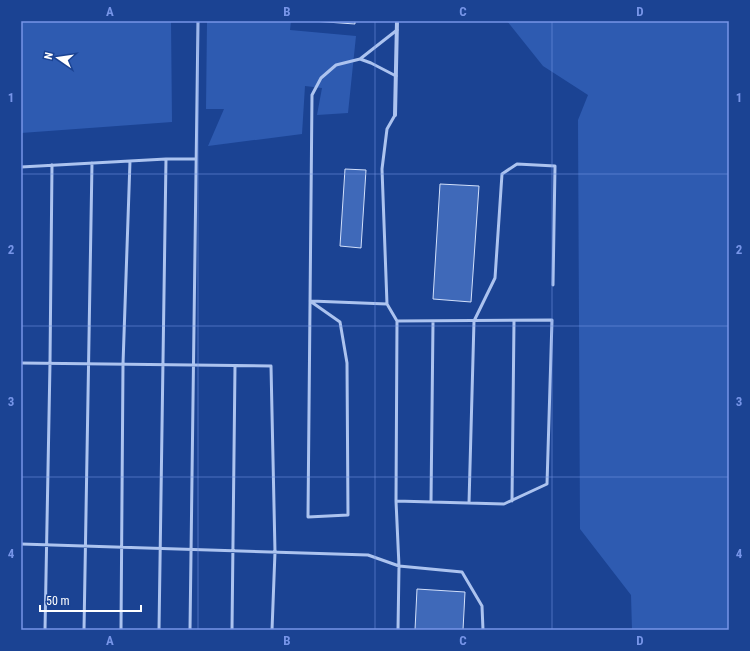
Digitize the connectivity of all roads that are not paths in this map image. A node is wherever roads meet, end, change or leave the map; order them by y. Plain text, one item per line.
1 (198, 21) edge
2 (397, 21) edge
3 (397, 30) junction
4 (360, 59) junction
5 (396, 76) junction
6 (395, 115) joint
7 (166, 159) junction
8 (196, 159) junction
9 (130, 161) junction
10 (92, 163) junction
11 (52, 165) junction
12 (21, 167) edge
13 (553, 285) dead end
14 (310, 301) junction
15 (387, 304) junction
16 (397, 321) junction
17 (474, 321) junction
18 (514, 321) junction
19 (433, 322) junction
20 (21, 362) edge
21 (50, 363) junction
22 (89, 364) junction
23 (123, 364) junction
24 (164, 365) junction
25 (194, 365) junction
26 (235, 366) junction
27 (396, 501) junction
28 (512, 501) junction
29 (431, 502) junction
30 (469, 503) junction
31 (21, 544) edge
32 (46, 545) junction
33 (86, 546) junction
34 (122, 547) junction
35 (161, 548) junction
36 (191, 549) junction
37 (234, 551) junction
38 (275, 552) junction
39 (399, 566) junction
40 (45, 630) edge
41 (84, 630) edge
42 (121, 630) edge
43 (159, 630) edge
44 (190, 630) edge
45 (232, 630) edge
46 (272, 630) edge
47 (398, 630) edge
48 (483, 630) edge

1 - 8 lane
2 - 3 street
3 - 4 lane
3 - 5 street
4 - 5 lane
4 - 14 lane
5 - 6 street
6 - 15 lane
7 - 8 lane
7 - 9 lane
7 - 24 lane
8 - 25 lane
9 - 10 lane
9 - 23 lane
10 - 11 lane
10 - 22 lane
11 - 12 lane
11 - 21 lane
13 - 17 lane
14 - 14 lane
14 - 15 lane
15 - 16 lane
16 - 19 lane
16 - 27 lane
17 - 18 lane
17 - 19 lane
17 - 30 lane
18 - 28 lane
18 - 28 lane
19 - 29 lane
20 - 21 lane
21 - 22 lane
21 - 32 lane
22 - 23 lane
22 - 33 lane
23 - 24 lane
23 - 34 lane
24 - 25 lane
24 - 35 lane
25 - 26 lane
25 - 36 lane
26 - 37 lane
26 - 38 lane
27 - 29 lane
27 - 39 lane
28 - 30 lane
29 - 30 lane
31 - 32 lane
32 - 33 lane
32 - 40 lane
33 - 34 lane
33 - 41 lane
34 - 35 lane
34 - 42 lane
35 - 36 lane
35 - 43 lane
36 - 37 lane
36 - 44 lane
37 - 38 lane
37 - 45 lane
38 - 39 lane
38 - 46 lane
39 - 47 lane
39 - 48 lane

